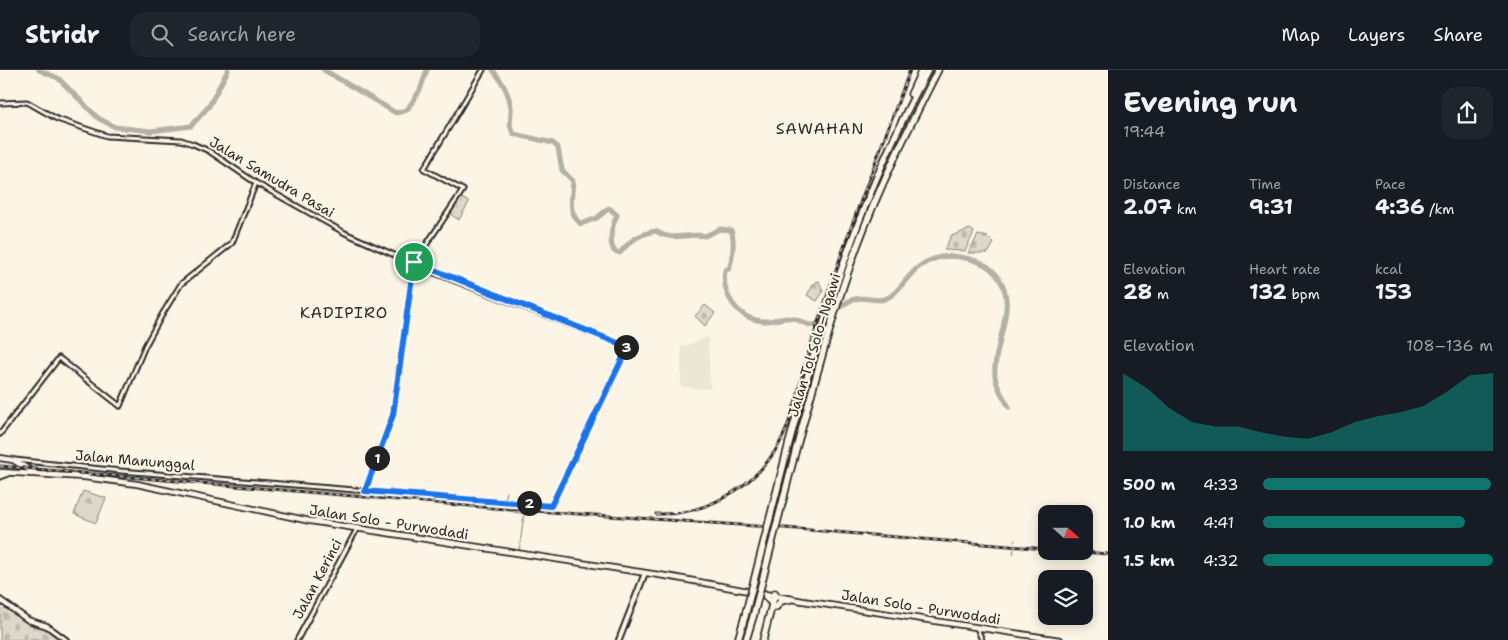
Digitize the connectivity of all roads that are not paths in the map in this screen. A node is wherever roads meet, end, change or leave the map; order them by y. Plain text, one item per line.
1 (484, 70) edge
2 (922, 70) edge
3 (928, 70) edge
4 (938, 70) edge
5 (0, 103) edge
6 (903, 118) junction
7 (256, 183) junction
8 (414, 262) junction
9 (0, 434) edge
10 (0, 458) edge
11 (14, 460) junction
12 (19, 463) junction
13 (10, 473) junction
14 (0, 474) edge
15 (36, 474) junction
16 (365, 491) junction
17 (357, 529) junction
18 (645, 573) junction
19 (739, 588) junction
20 (763, 594) junction
21 (777, 594) junction
22 (794, 598) junction
23 (0, 600) edge
24 (774, 606) junction
25 (977, 628) junction
26 (66, 640) edge
27 (296, 640) edge
28 (619, 640) edge
29 (738, 640) edge
30 (746, 640) edge
31 (765, 640) edge
32 (982, 640) edge
33 (1060, 640) edge

1 - 8 street
2 - 6 highway
3 - 6 highway, Jalan Tol Solo–Ngawi
4 - 30 highway, Jalan Tol Solo–Ngawi, bridge
5 - 7 street, Jalan Samudra Pasai
6 - 29 highway, Jalan Tol Solo–Ngawi, bridge
7 - 8 street, Jalan Samudra Pasai
7 - 9 street
8 - 16 street
8 - 16 street, Jalan Samudra Pasai
10 - 11 main road, Jalan Manunggal
11 - 12 main road, Jalan Solo - Purwodadi
11 - 16 street, Jalan Manunggal
12 - 13 main road
12 - 15 main road, Jalan Solo - Purwodadi
13 - 14 highway
13 - 15 main road, Jalan Solo - Purwodadi
15 - 17 main road, Jalan Solo - Purwodadi
17 - 18 main road, Jalan Solo - Purwodadi
17 - 27 street, Jalan Kerinci
18 - 19 main road, Jalan Solo - Purwodadi
18 - 28 main road
19 - 20 main road, Jalan Solo - Purwodadi
19 - 21 main road, Jalan Solo - Purwodadi
20 - 21 main road, Jalan Solo - Purwodadi
20 - 24 highway
21 - 22 main road, Jalan Solo - Purwodadi
21 - 24 highway
22 - 24 highway
22 - 25 main road, Jalan Solo - Purwodadi
23 - 26 main road
24 - 31 highway
25 - 32 street
25 - 33 main road, Jalan Solo - Purwodadi

